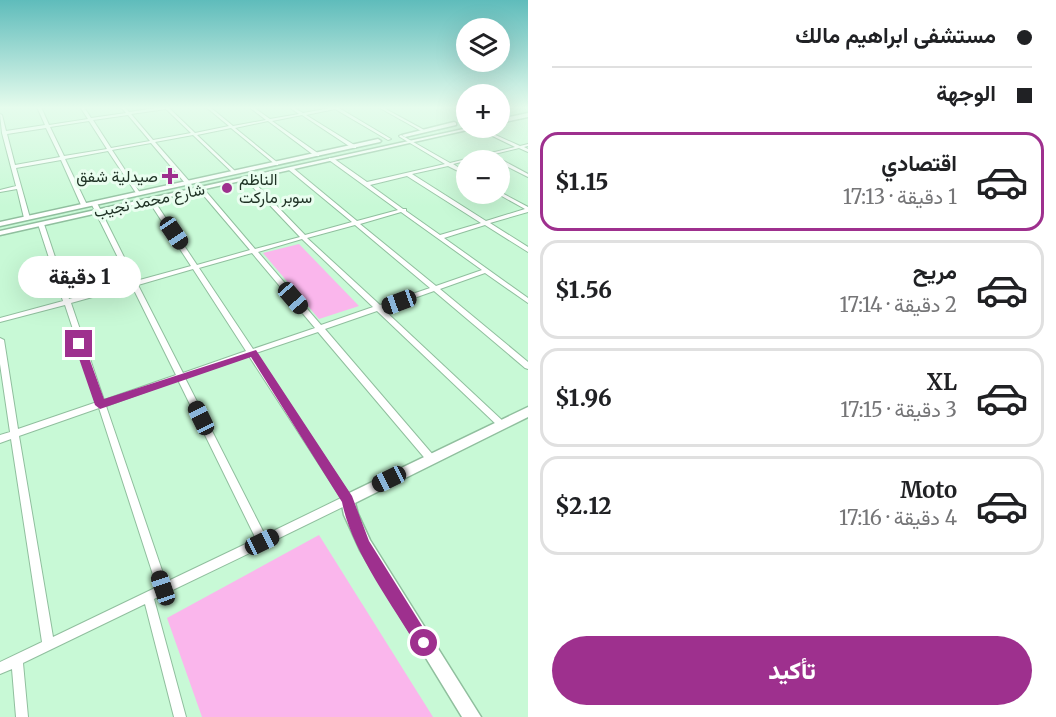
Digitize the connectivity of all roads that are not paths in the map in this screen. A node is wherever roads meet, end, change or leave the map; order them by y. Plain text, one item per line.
1 (6, 140) edge
2 (55, 140) edge
3 (103, 140) edge
4 (154, 140) edge
5 (199, 140) edge
6 (248, 140) edge
7 (296, 140) edge
8 (344, 140) edge
9 (382, 140) edge
10 (506, 140) edge
11 (151, 141) junction
12 (410, 141) joint
13 (528, 145) edge
14 (519, 146) junction
15 (354, 147) junction
16 (8, 149) junction
17 (109, 149) junction
18 (502, 150) edge
19 (0, 151) edge
20 (528, 151) edge
21 (316, 155) junction
22 (63, 158) junction
23 (331, 159) junction
24 (456, 162) edge
25 (276, 164) junction
26 (448, 164) junction
27 (13, 167) junction
28 (510, 167) edge
29 (456, 168) edge
30 (291, 169) junction
31 (232, 172) junction
32 (408, 174) junction
33 (528, 176) edge
34 (248, 179) junction
35 (187, 182) junction
36 (366, 184) junction
37 (18, 188) junction
38 (201, 189) junction
39 (0, 191) edge
40 (138, 193) junction
41 (510, 199) edge
42 (151, 200) junction
43 (94, 203) junction
44 (84, 205) junction
45 (404, 210) junction
46 (528, 210) edge
47 (99, 211) junction
48 (27, 218) junction
49 (485, 223) junction
50 (0, 224) edge
51 (41, 224) junction
52 (356, 224) junction
53 (0, 233) edge
54 (303, 237) junction
55 (440, 237) junction
56 (528, 250) edge
57 (252, 252) junction
58 (197, 267) junction
59 (486, 271) junction
60 (134, 284) junction
61 (436, 289) junction
62 (528, 301) edge
63 (65, 303) junction
64 (380, 309) junction
65 (0, 320) edge
66 (320, 330) junction
67 (0, 340) edge
68 (253, 352) junction
69 (528, 366) edge
70 (180, 377) junction
71 (100, 405) junction
72 (528, 412) edge
73 (502, 425) junction
74 (15, 434) junction
75 (0, 439) edge
76 (431, 459) junction
77 (348, 500) junction
78 (262, 542) junction
79 (163, 588) junction
80 (148, 596) junction
81 (48, 645) junction
82 (17, 660) junction
83 (0, 669) edge
84 (22, 717) edge
85 (180, 717) edge
86 (472, 717) edge

1 - 16 street
2 - 22 street
3 - 17 street
4 - 11 street
5 - 31 street
6 - 25 street
7 - 21 street
8 - 15 street
9 - 15 main road, شارع محمد نجيب
10 - 14 street
11 - 17 street
11 - 35 street
12 - 23 main road, شارع محمد نجيب
12 - 26 street
13 - 14 street
14 - 18 street
14 - 20 street
15 - 21 main road, شارع محمد نجيب
16 - 19 street
16 - 27 street
17 - 22 street
17 - 40 street
21 - 25 main road, شارع محمد نجيب
22 - 27 street
22 - 44 street
23 - 30 main road, شارع محمد نجيب
23 - 36 street
24 - 26 street
25 - 31 main road, شارع محمد نجيب
26 - 29 street
26 - 32 street
27 - 37 street
28 - 33 street
30 - 34 main road, شارع محمد نجيب
30 - 52 street
31 - 35 main road, شارع محمد نجيب
32 - 36 street
32 - 49 street
34 - 38 main road, شارع محمد نجيب
34 - 54 street
35 - 40 main road, شارع محمد نجيب
36 - 45 street
37 - 39 street
37 - 48 street
38 - 42 main road, شارع محمد نجيب
38 - 57 street
40 - 43 main road, شارع محمد نجيب
41 - 46 street
42 - 47 main road, شارع محمد نجيب
42 - 58 street
43 - 44 main road, شارع محمد نجيب
43 - 47 street
44 - 48 main road, شارع محمد نجيب
45 - 52 street
45 - 55 street
46 - 49 street
47 - 51 main road, شارع محمد نجيب
47 - 60 street
48 - 50 main road, شارع محمد نجيب
49 - 55 street
49 - 56 street
51 - 53 main road, شارع محمد نجيب
51 - 63 street
52 - 54 street
52 - 61 street
54 - 57 street
54 - 64 street
55 - 59 street
57 - 58 street
57 - 66 street
58 - 60 street
58 - 68 street
59 - 61 street
59 - 62 street
60 - 63 street
60 - 70 street
61 - 64 street
61 - 69 street
63 - 65 street
63 - 71 street
64 - 66 street
64 - 73 street
66 - 68 street
66 - 76 street
67 - 74 street
68 - 70 street
68 - 77 street
70 - 71 street
70 - 78 street
71 - 74 street
71 - 79 street
72 - 73 main road
73 - 76 main road
74 - 75 street
74 - 81 street
76 - 77 main road
77 - 78 street
77 - 86 main road
78 - 79 street
79 - 80 street
80 - 81 street
80 - 85 street
81 - 82 street
82 - 83 street
82 - 84 street

